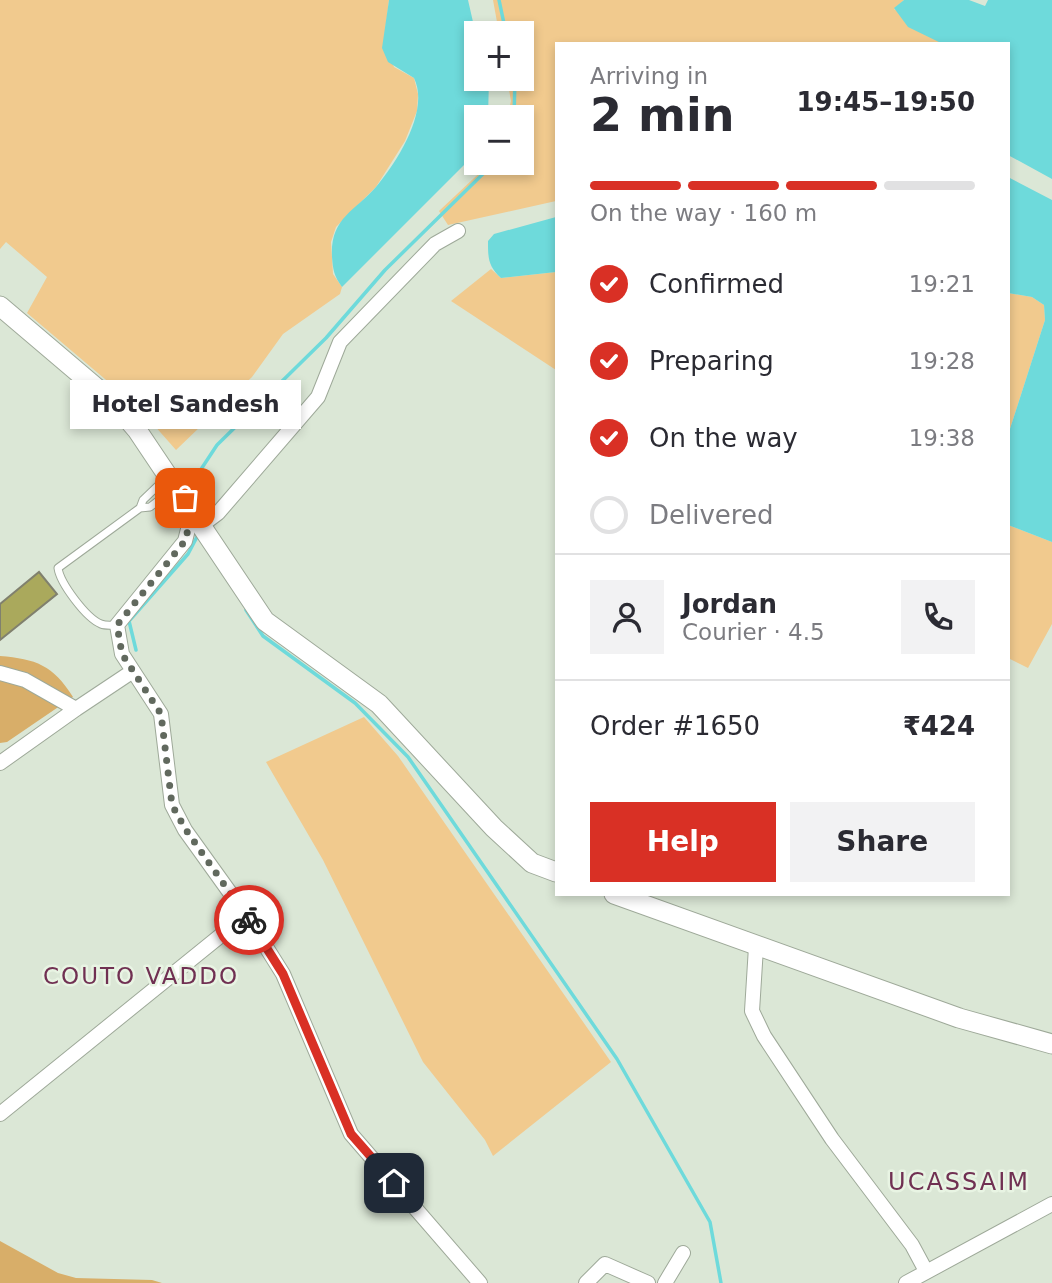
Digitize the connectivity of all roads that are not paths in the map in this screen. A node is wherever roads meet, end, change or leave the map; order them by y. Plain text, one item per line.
1 (458, 231) dead end
2 (0, 306) edge
3 (173, 481) junction
4 (140, 508) junction
5 (197, 517) junction
6 (117, 625) junction
7 (133, 671) junction
8 (0, 673) edge
9 (76, 709) junction
10 (0, 763) edge
11 (555, 872) edge
12 (619, 896) edge
13 (246, 915) junction
14 (756, 947) junction
15 (1052, 1044) edge
16 (0, 1114) edge
17 (1052, 1204) edge
18 (683, 1253) dead end
19 (926, 1271) junction
20 (480, 1283) edge
21 (586, 1283) edge
22 (648, 1283) edge
23 (665, 1283) edge
24 (906, 1283) edge

1 - 5 street
2 - 3 street
3 - 4 lane
3 - 4 lane
3 - 5 street
4 - 6 lane
5 - 6 street
5 - 11 street
6 - 7 street
7 - 9 street
7 - 13 street
8 - 9 street
9 - 10 street
12 - 14 street
13 - 16 street
13 - 20 street
14 - 15 street
14 - 19 street
17 - 19 street
18 - 23 street
19 - 24 street
21 - 22 street

